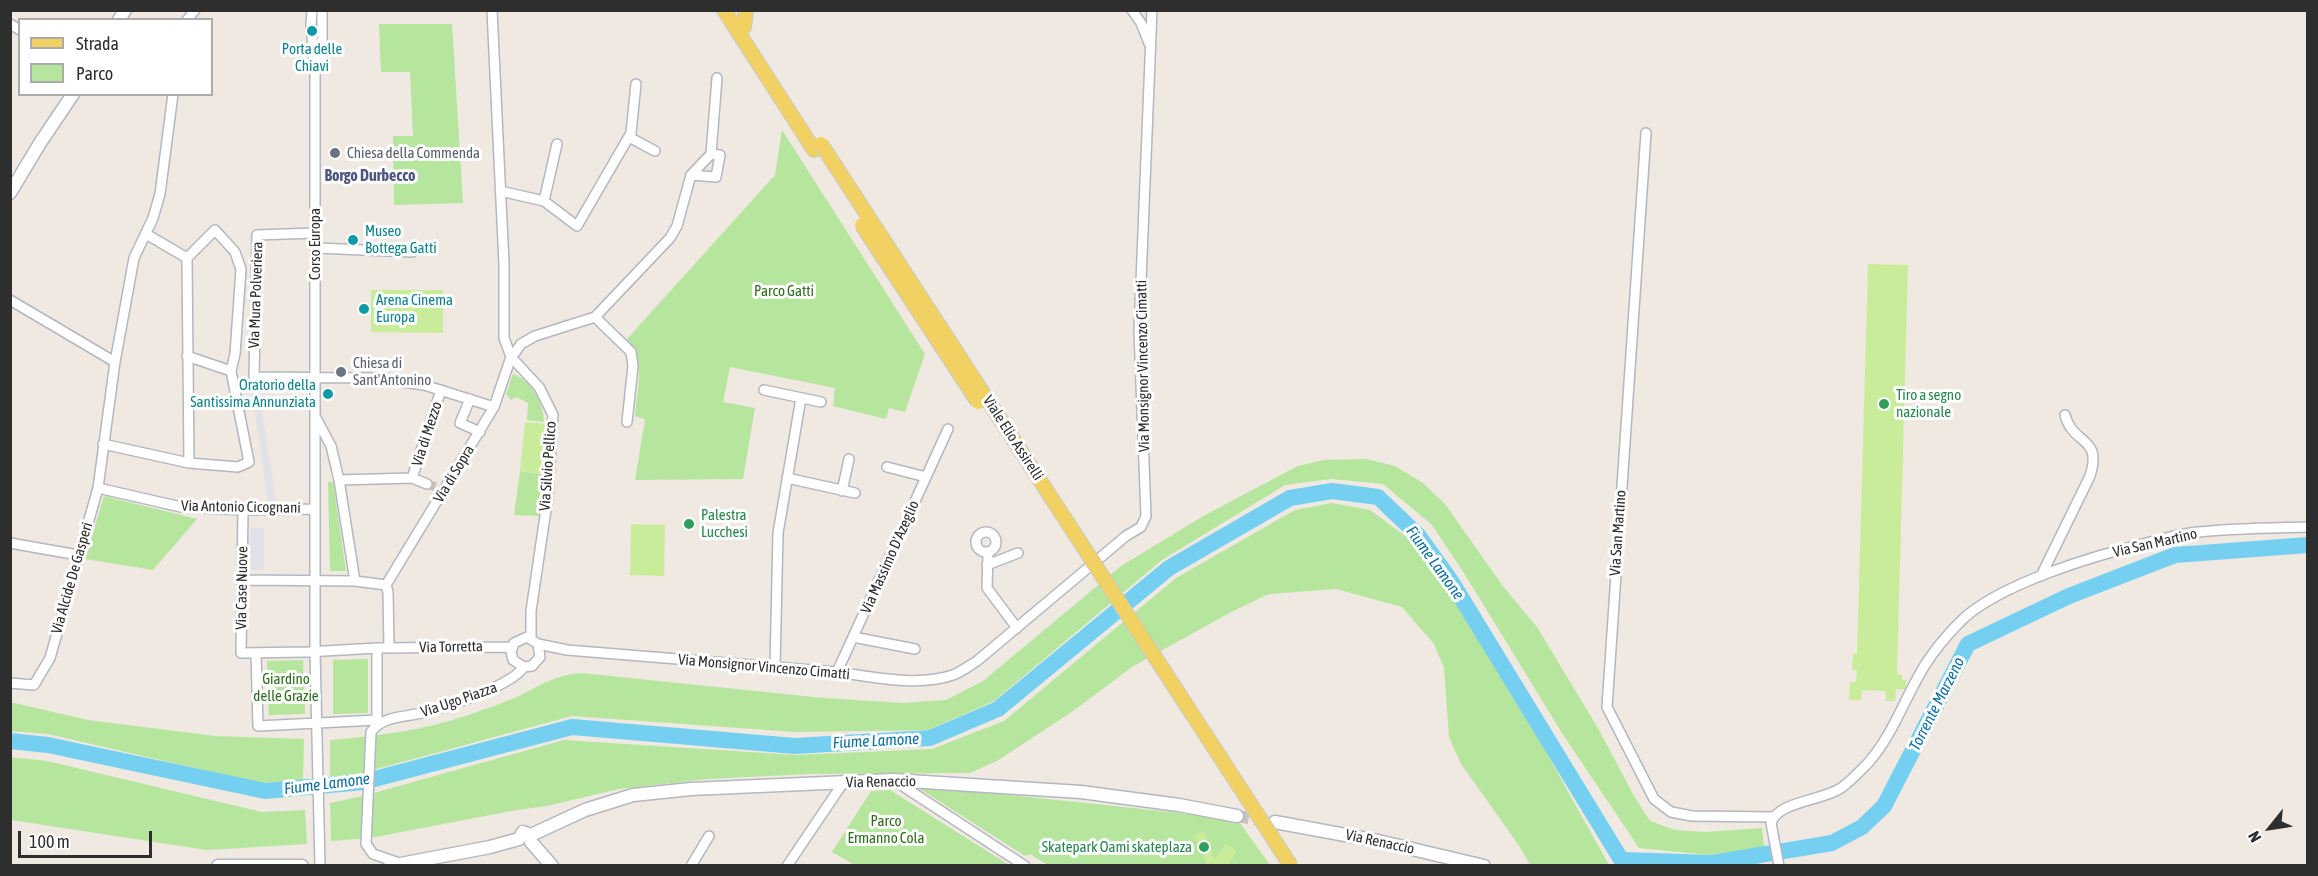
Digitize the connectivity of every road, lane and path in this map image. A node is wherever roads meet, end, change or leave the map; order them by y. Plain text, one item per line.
1 (312, 10) edge
2 (322, 10) edge
3 (492, 10) edge
4 (746, 10) edge
5 (1132, 10) edge
6 (1152, 10) edge
7 (726, 11) edge
8 (316, 26) junction
9 (744, 27) junction
10 (312, 36) dead end
11 (1150, 45) junction
12 (315, 74) junction
13 (717, 78) dead end
14 (636, 84) dead end
15 (72, 96) edge
16 (173, 96) edge
17 (1646, 133) dead end
18 (629, 137) junction
19 (557, 144) dead end
20 (817, 147) junction
21 (656, 151) dead end
22 (711, 154) junction
23 (691, 175) junction
24 (501, 191) junction
25 (10, 193) edge
26 (544, 201) junction
27 (315, 233) junction
28 (146, 234) junction
29 (316, 248) junction
30 (412, 252) dead end
31 (187, 258) junction
32 (10, 300) edge
33 (595, 317) junction
34 (187, 356) junction
35 (511, 357) junction
36 (115, 362) junction
37 (231, 371) junction
38 (314, 378) junction
39 (441, 390) junction
40 (764, 390) dead end
41 (801, 398) junction
42 (470, 399) junction
43 (821, 402) dead end
44 (494, 406) junction
45 (314, 415) junction
46 (2065, 415) dead end
47 (627, 422) dead end
48 (948, 429) dead end
49 (480, 432) junction
50 (103, 444) junction
51 (849, 459) dead end
52 (189, 463) junction
53 (888, 467) dead end
54 (926, 477) junction
55 (412, 478) junction
56 (787, 478) junction
57 (339, 480) junction
58 (427, 484) tunnel mouth
59 (98, 488) junction
60 (842, 491) junction
61 (855, 493) dead end
62 (315, 509) junction
63 (243, 510) junction
64 (2307, 527) edge
65 (10, 543) edge
66 (988, 552) dead end
67 (1018, 553) dead end
68 (78, 555) junction
69 (987, 565) junction
70 (2041, 576) junction
71 (242, 580) junction
72 (315, 581) junction
73 (355, 581) junction
74 (386, 585) junction
75 (1017, 627) junction
76 (854, 637) junction
77 (530, 640) junction
78 (512, 647) junction
79 (377, 648) junction
80 (389, 648) junction
81 (915, 649) dead end
82 (567, 650) junction
83 (315, 652) junction
84 (256, 653) junction
85 (540, 657) junction
86 (524, 667) junction
87 (775, 667) junction
88 (837, 672) junction
89 (10, 683) edge
90 (317, 723) junction
91 (893, 780) junction
92 (843, 783) junction
93 (1237, 816) tunnel mouth
94 (1772, 820) junction
95 (1275, 822) tunnel mouth
96 (709, 836) dead end
97 (527, 839) junction
98 (300, 865) edge
99 (396, 865) edge
100 (218, 866) edge
101 (320, 866) edge
102 (552, 866) edge
103 (691, 866) edge
104 (787, 866) edge
105 (1025, 866) edge
106 (1280, 866) edge
107 (1291, 866) edge
108 (1484, 866) edge
109 (1779, 866) edge

1 - 8 street
2 - 8 street
3 - 24 street, Via Silvio Pellico
4 - 9 main road
5 - 11 street, Via Monsignor Vincenzo Cimatti
6 - 11 street, Via Monsignor Vincenzo Cimatti
7 - 9 main road, Viale Elio Assirelli
7 - 20 main road, Viale Elio Assirelli
8 - 12 street, Corso Europa
9 - 20 main road, Viale Elio Assirelli
10 - 12 street, Corso Europa
11 - 75 street, Via Monsignor Vincenzo Cimatti
12 - 27 street, Corso Europa
13 - 22 street
14 - 18 street
15 - 25 street
16 - 28 street, Via Alcide De Gasperi
17 - 94 street, Via San Martino
18 - 21 street
18 - 26 street
19 - 26 street
20 - 106 main road, Viale Elio Assirelli, bridge
20 - 107 main road, Viale Elio Assirelli, bridge
22 - 23 street
22 - 23 street
23 - 33 street
24 - 26 street
24 - 35 street, Via Silvio Pellico
27 - 29 street, Corso Europa
27 - 38 street, Via Mura Polveriera
28 - 31 street
28 - 36 street, Via Alcide De Gasperi
29 - 30 street
29 - 38 street, Corso Europa
31 - 34 street
31 - 37 street
32 - 36 street
33 - 35 street
33 - 47 street
34 - 37 street
34 - 52 street
35 - 44 street, Via di Sopra
35 - 77 street, Via Silvio Pellico
36 - 50 street, Via Alcide De Gasperi
37 - 52 street
38 - 39 street
38 - 45 street, Corso Europa
39 - 42 street
39 - 55 street, Via di Mezzo
40 - 41 street
41 - 43 street
41 - 56 street
42 - 44 street
42 - 49 street
44 - 49 street, Via di Sopra
45 - 57 street, Corso Europa
45 - 62 street, Corso Europa
46 - 70 street
48 - 54 street, Via Massimo D'Azeglio
49 - 74 street, Via di Sopra
50 - 52 street
50 - 59 street, Via Alcide De Gasperi
51 - 60 street
53 - 54 street
54 - 76 street, Via Massimo D'Azeglio
55 - 57 street
55 - 58 street
56 - 60 street
56 - 87 street
57 - 73 street, Corso Europa
59 - 63 street, Via Antonio Cicognani
59 - 68 street, Via Alcide De Gasperi
60 - 61 street
62 - 63 street, Via Antonio Cicognani
62 - 72 street, Corso Europa
63 - 71 street, Via Case Nuove
64 - 70 street, Via San Martino
65 - 68 street
66 - 69 street
67 - 69 street
68 - 89 street, Via Alcide De Gasperi
69 - 75 street
70 - 94 street, Via San Martino
71 - 72 street
71 - 84 street, Via Case Nuove
72 - 73 street
72 - 83 street, Corso Europa
73 - 74 street
74 - 80 street
75 - 88 street, Via Monsignor Vincenzo Cimatti
76 - 81 street
76 - 88 street, Via Massimo D'Azeglio
77 - 78 street
77 - 82 street, Via Monsignor Vincenzo Cimatti
77 - 85 street
78 - 80 street, Via Torretta
78 - 86 street
79 - 80 street, Via Torretta
79 - 83 street, Via Torretta
79 - 90 street
82 - 85 street, Via Monsignor Vincenzo Cimatti
82 - 87 street, Via Monsignor Vincenzo Cimatti
83 - 84 street, Via Torretta
83 - 90 street, Corso Europa
84 - 90 street
85 - 86 street, Via Monsignor Vincenzo Cimatti
86 - 99 street, Via Ugo Piazza
87 - 88 street, Via Monsignor Vincenzo Cimatti
90 - 101 street, Corso Europa
91 - 92 street, Via Renaccio
91 - 93 street, Via Renaccio
91 - 105 street
92 - 97 street, Via Renaccio
92 - 104 street
94 - 109 street
95 - 108 street, Via Renaccio
96 - 103 street
97 - 99 street, Via Renaccio
97 - 102 street
98 - 100 street

